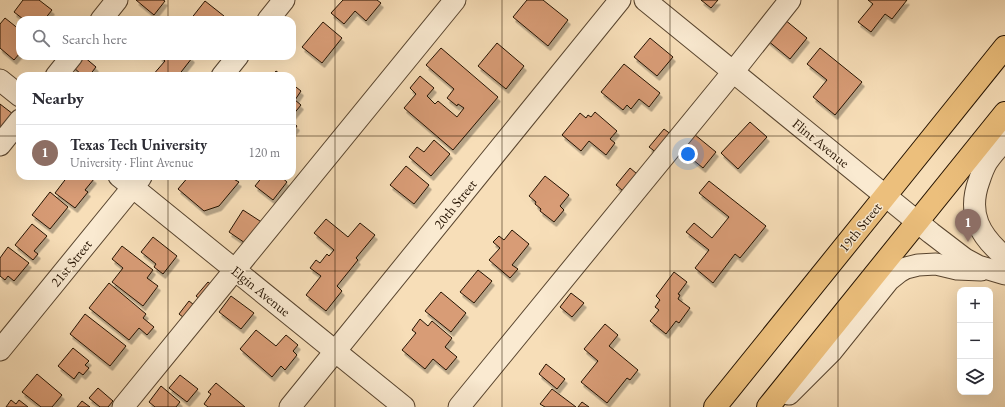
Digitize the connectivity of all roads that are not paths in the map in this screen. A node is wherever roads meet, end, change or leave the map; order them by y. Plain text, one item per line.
1 (117, 0) edge
2 (284, 0) edge
3 (455, 0) edge
4 (620, 0) edge
5 (645, 0) edge
6 (790, 0) edge
7 (104, 16) edge
8 (271, 16) edge
9 (1005, 47) edge
10 (69, 60) edge
11 (235, 60) edge
12 (59, 72) edge
13 (225, 72) edge
14 (733, 72) junction
15 (0, 80) edge
16 (16, 93) edge
17 (1005, 113) edge
18 (16, 125) edge
19 (1005, 140) edge
20 (0, 144) edge
21 (131, 180) edge
22 (886, 195) junction
23 (917, 221) junction
24 (1001, 267) edge
25 (234, 270) junction
26 (0, 350) edge
27 (335, 351) junction
28 (123, 407) edge
29 (290, 407) edge
30 (404, 407) edge
31 (459, 407) edge
32 (715, 407) edge
33 (768, 407) edge
34 (776, 407) edge

1 - 7 street
2 - 8 street
3 - 25 street
4 - 27 street, 20th Street
5 - 14 street, Flint Avenue
6 - 14 street
9 - 22 main road, 19th Street
10 - 12 street
11 - 13 street
14 - 22 street, Flint Avenue
14 - 31 street
15 - 16 street
17 - 23 main road
18 - 20 street
19 - 24 street
21 - 25 street, Elgin Avenue
21 - 26 street, 21st Street
22 - 23 street, Flint Avenue
22 - 32 main road, 19th Street
23 - 24 street, Flint Avenue
23 - 33 main road
24 - 34 street
25 - 27 street, Elgin Avenue
25 - 28 street
27 - 29 street, 20th Street
27 - 30 street, Elgin Avenue

